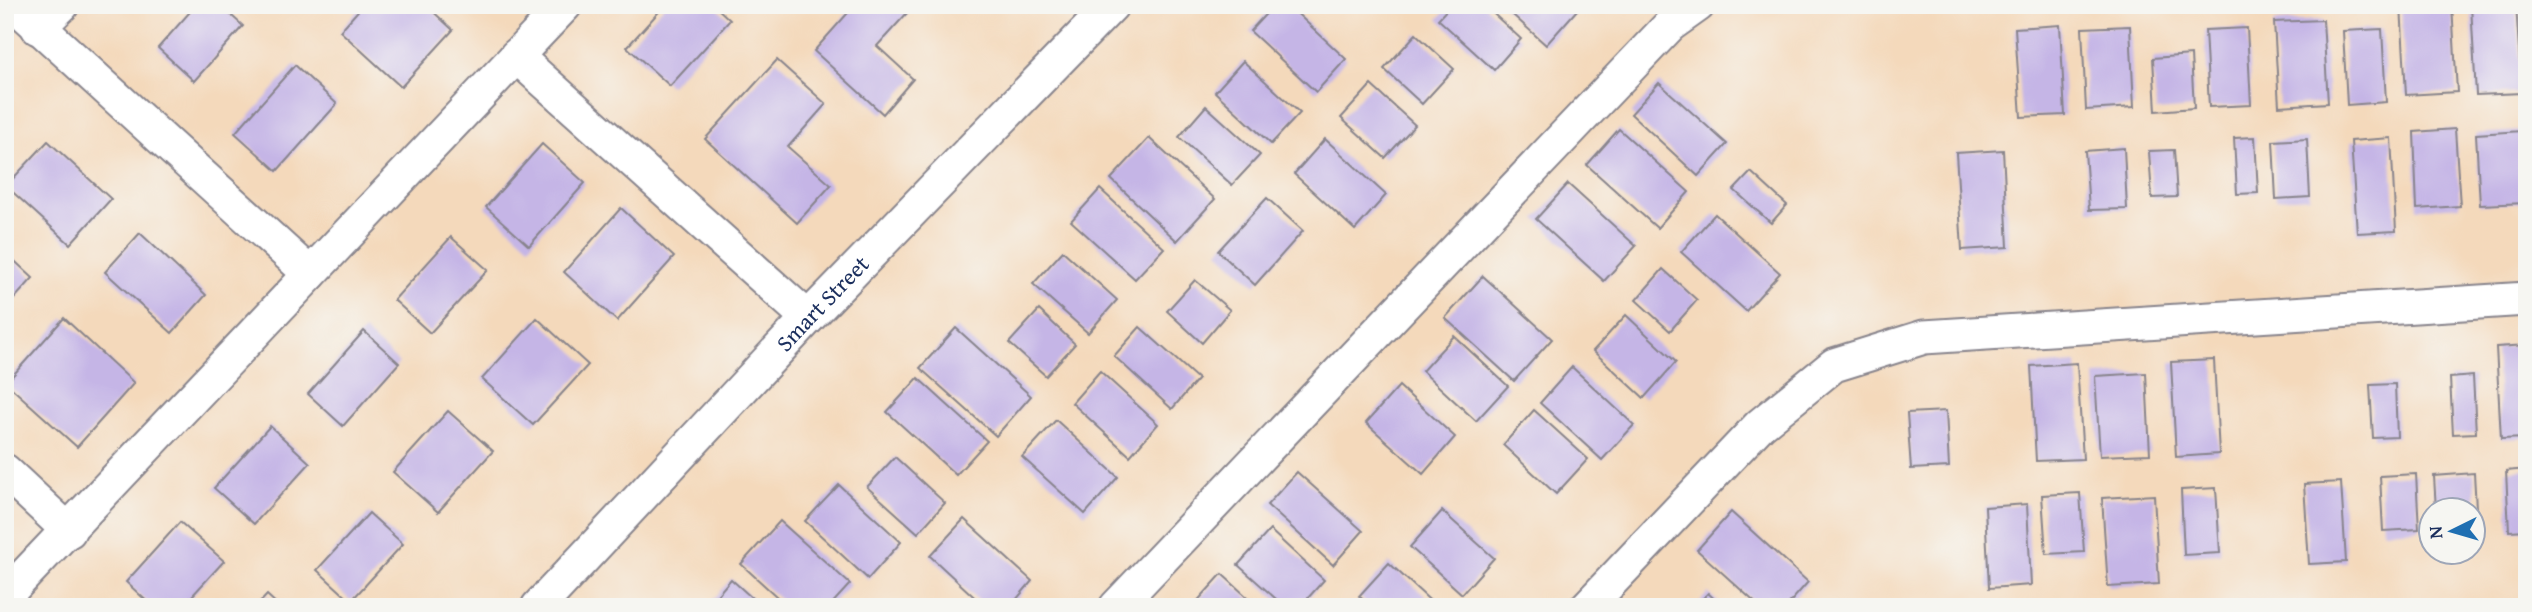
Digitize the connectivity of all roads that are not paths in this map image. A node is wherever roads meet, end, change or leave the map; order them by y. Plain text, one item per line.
1 (15, 5) edge
2 (62, 5) edge
3 (565, 5) edge
4 (1112, 5) edge
5 (1698, 5) edge
6 (38, 28) junction
7 (516, 56) junction
8 (310, 274) junction
9 (2527, 299) edge
10 (808, 318) junction
11 (5, 471) edge
12 (69, 531) junction
13 (5, 596) edge
14 (538, 607) edge
15 (1116, 607) edge
16 (1587, 607) edge

1 - 6 street
2 - 6 street
3 - 7 street
4 - 10 street, Smart Street
5 - 15 street
6 - 8 street
7 - 8 street
7 - 10 street
8 - 12 street
9 - 16 street
10 - 14 street, Smart Street
11 - 12 street
12 - 13 street

